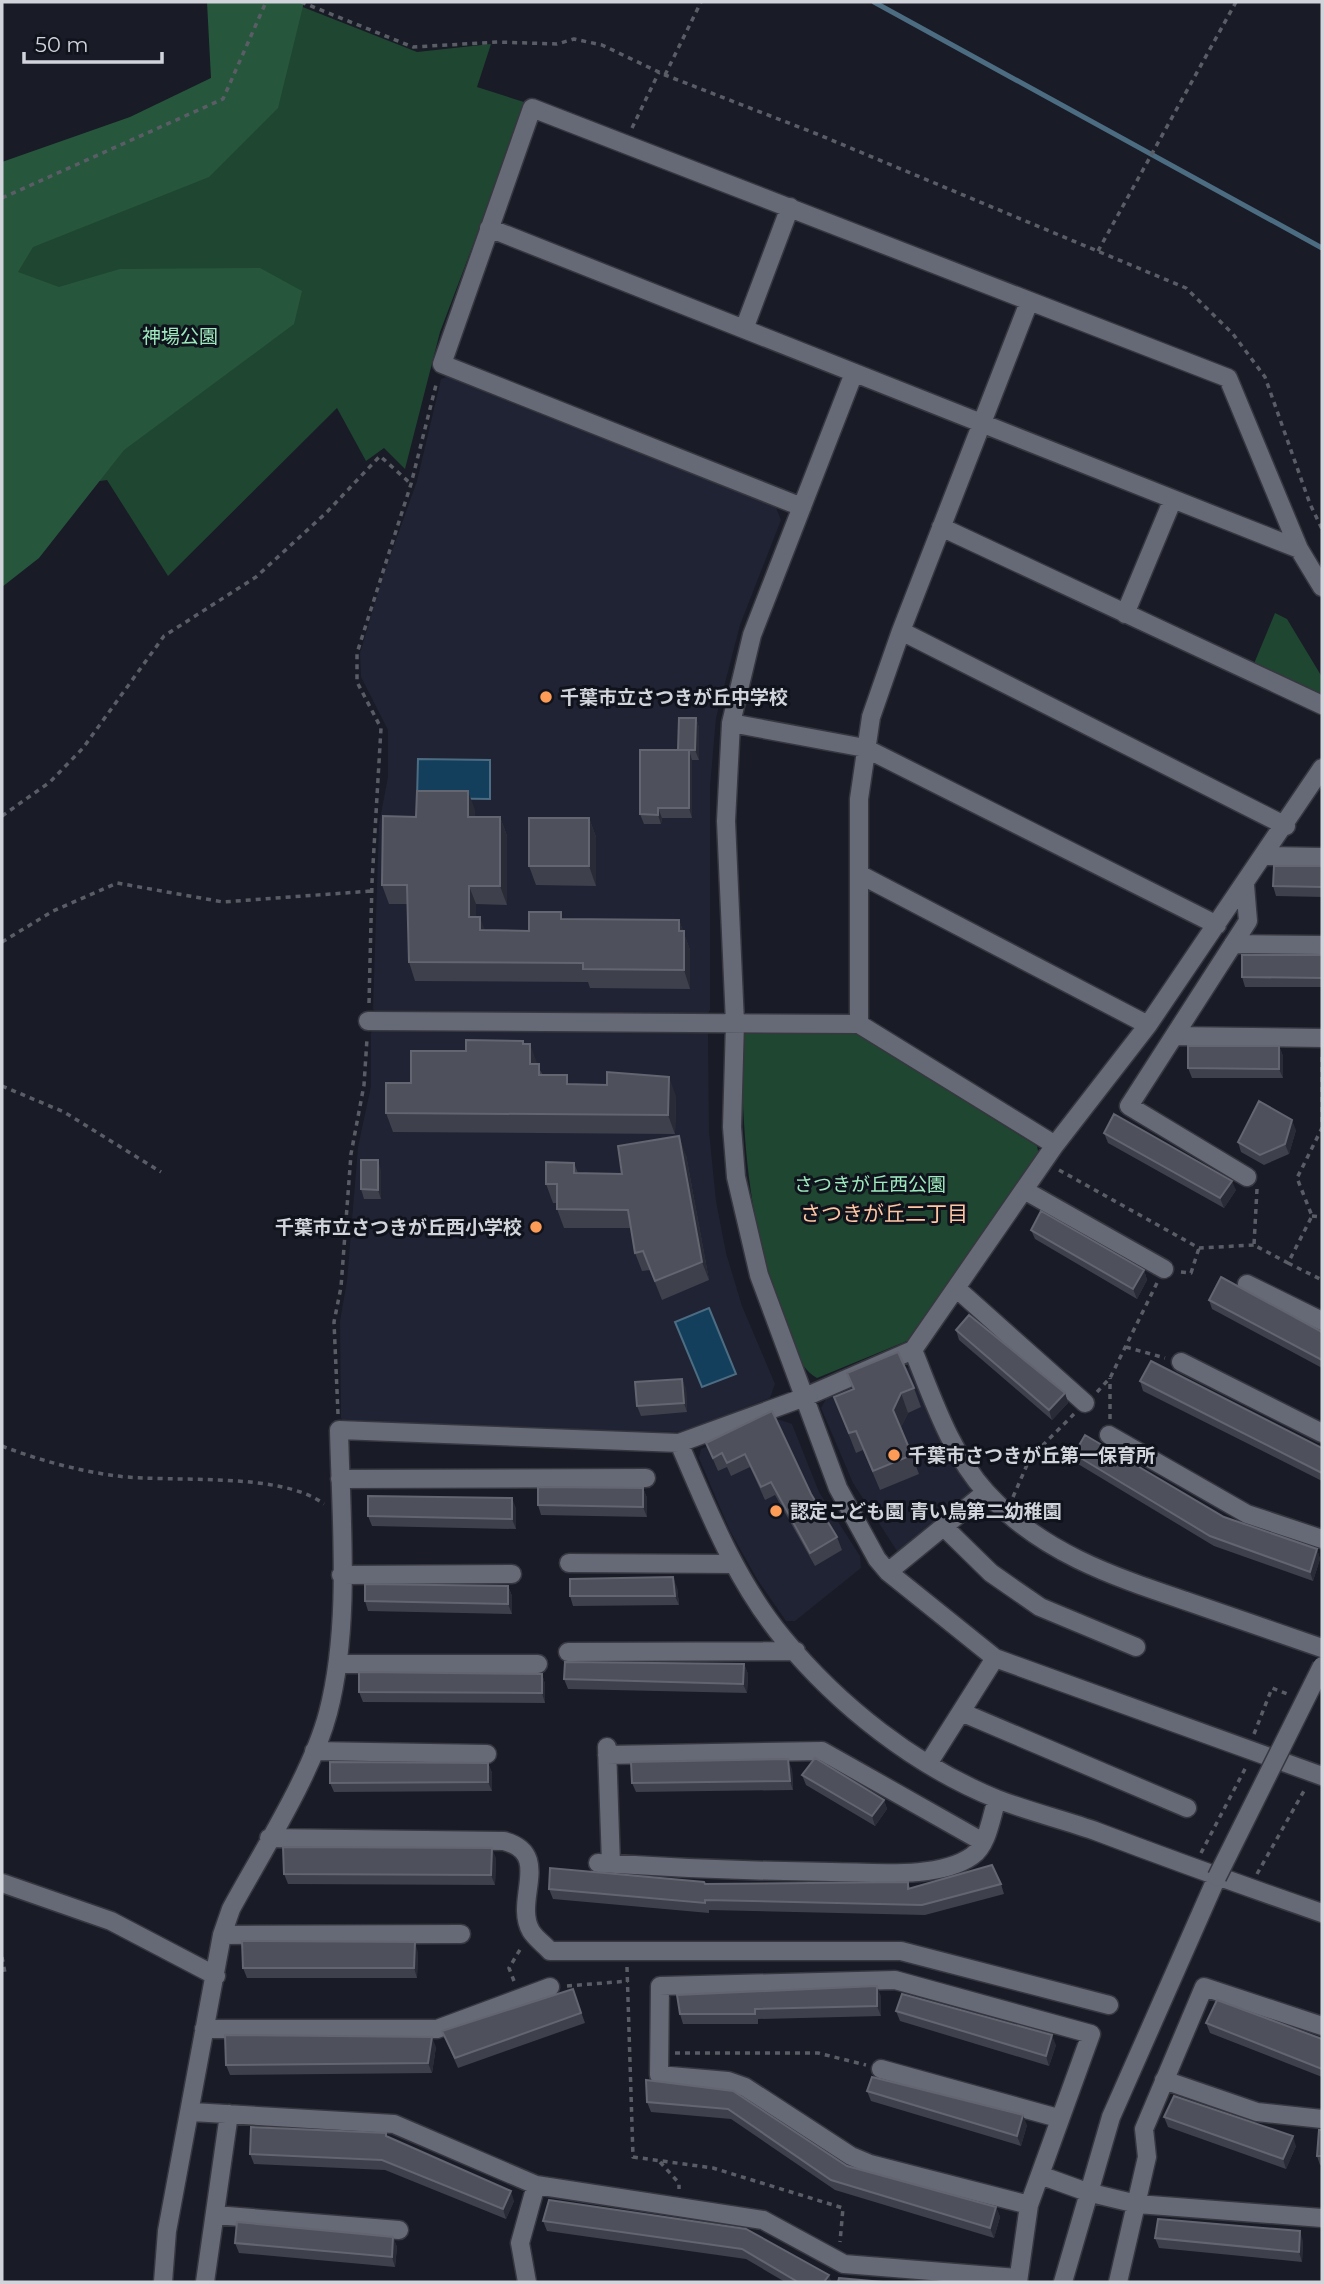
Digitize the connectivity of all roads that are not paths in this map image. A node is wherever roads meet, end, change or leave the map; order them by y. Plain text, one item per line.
1 (790, 207) junction
2 (489, 228) junction
3 (1029, 302) junction
4 (744, 329) junction
5 (855, 373) junction
6 (980, 422) junction
7 (1172, 499) junction
8 (802, 507) junction
9 (940, 527) junction
10 (1299, 549) junction
11 (1322, 587) edge
12 (1125, 614) junction
13 (901, 631) junction
14 (1322, 705) edge
15 (731, 723) junction
16 (864, 748) junction
17 (1322, 768) edge
18 (1286, 826) junction
19 (1265, 856) junction
20 (1322, 857) edge
21 (859, 874) junction
22 (1244, 885) junction
23 (1217, 925) junction
24 (1233, 944) junction
25 (1322, 945) edge
26 (368, 1021) road end
27 (735, 1023) junction
28 (859, 1024) junction
29 (1148, 1025) junction
30 (1174, 1036) junction
31 (1322, 1038) edge
32 (1055, 1145) junction
33 (1247, 1177) road end
34 (1024, 1190) junction
35 (1164, 1269) road end
36 (1247, 1284) dead end
37 (956, 1288) junction
38 (1322, 1321) edge
39 (913, 1350) junction
40 (1181, 1362) road end
41 (805, 1397) junction
42 (1086, 1403) road end
43 (1322, 1433) edge
44 (1109, 1435) road end
45 (679, 1443) junction
46 (646, 1478) dead end
47 (340, 1479) junction
48 (986, 1492) junction
49 (944, 1527) junction
50 (1322, 1539) edge
51 (569, 1563) dead end
52 (733, 1564) junction
53 (888, 1572) junction
54 (512, 1574) dead end
55 (341, 1575) junction
56 (1136, 1647) dead end
57 (1322, 1648) edge
58 (796, 1651) junction
59 (568, 1652) dead end
60 (995, 1658) junction
61 (338, 1664) junction
62 (538, 1664) dead end
63 (1322, 1666) edge
64 (961, 1712) junction
65 (314, 1751) junction
66 (486, 1754) dead end
67 (928, 1764) junction
68 (1318, 1775) edge
69 (997, 1799) junction
70 (1187, 1808) dead end
71 (269, 1838) junction
72 (983, 1842) junction
73 (1217, 1877) junction
74 (2, 1883) edge
75 (1322, 1913) edge
76 (222, 1934) junction
77 (461, 1934) dead end
78 (216, 1976) junction
79 (551, 1987) road end
80 (1109, 2006) dead end
81 (1322, 2026) edge
82 (204, 2029) junction
83 (881, 2069) road end
84 (1164, 2080) junction
85 (192, 2112) junction
86 (229, 2114) junction
87 (1058, 2118) junction
88 (1322, 2119) edge
89 (1040, 2175) junction
90 (536, 2185) junction
91 (1087, 2192) junction
92 (1137, 2204) junction
93 (1029, 2205) junction
94 (215, 2215) junction
95 (1322, 2218) edge
96 (400, 2230) dead end
97 (1018, 2280) edge
98 (163, 2282) edge
99 (205, 2282) edge
100 (527, 2282) edge
101 (1063, 2282) edge
102 (1118, 2282) edge

1 - 2 street
1 - 3 street
1 - 4 street
2 - 4 street
2 - 8 street
3 - 6 street
3 - 10 street
4 - 5 street
5 - 6 street
5 - 8 street
6 - 7 street
6 - 9 street
7 - 10 street
7 - 12 street
8 - 15 street
9 - 12 street
9 - 13 street
10 - 11 street
12 - 14 street
13 - 16 street
13 - 18 street
15 - 16 street
15 - 27 street
16 - 21 street
16 - 23 street
17 - 18 street
18 - 19 street
19 - 20 street
19 - 22 street
21 - 28 street
21 - 29 street
22 - 23 street
22 - 24 street
23 - 29 street
24 - 25 street
24 - 30 street
26 - 27 street
27 - 28 street
27 - 41 street
28 - 32 street
29 - 32 street
30 - 31 street
30 - 33 street
32 - 34 street
34 - 35 street
34 - 37 street
36 - 38 street
37 - 39 street
37 - 42 street
39 - 41 street
39 - 48 street
40 - 43 street
41 - 45 street
41 - 53 street
44 - 50 street
45 - 47 street
45 - 52 street
46 - 47 street
47 - 55 street
48 - 49 street
48 - 57 street
49 - 53 street
49 - 56 street
51 - 52 street
52 - 58 street
53 - 60 street
54 - 55 street
55 - 61 street
58 - 59 street
58 - 67 street
60 - 64 street
60 - 68 street
61 - 62 street
61 - 65 street
63 - 73 street, bridge
64 - 67 street
64 - 70 street
65 - 66 street
65 - 71 street
67 - 69 street
69 - 72 street
69 - 73 street
71 - 76 street
71 - 80 street
72 - 72 street
73 - 75 street
73 - 91 street
74 - 78 street
76 - 77 street
76 - 78 street
78 - 82 street
79 - 82 street
81 - 84 street
82 - 85 street
83 - 87 street
84 - 88 street
84 - 92 street
85 - 86 street
85 - 98 street
86 - 90 street
86 - 94 street
87 - 89 street
87 - 93 street
89 - 91 street
89 - 93 street
90 - 97 street
90 - 100 street
91 - 92 street
91 - 101 street
92 - 95 street
92 - 102 street
93 - 97 street
94 - 96 street
94 - 99 street

